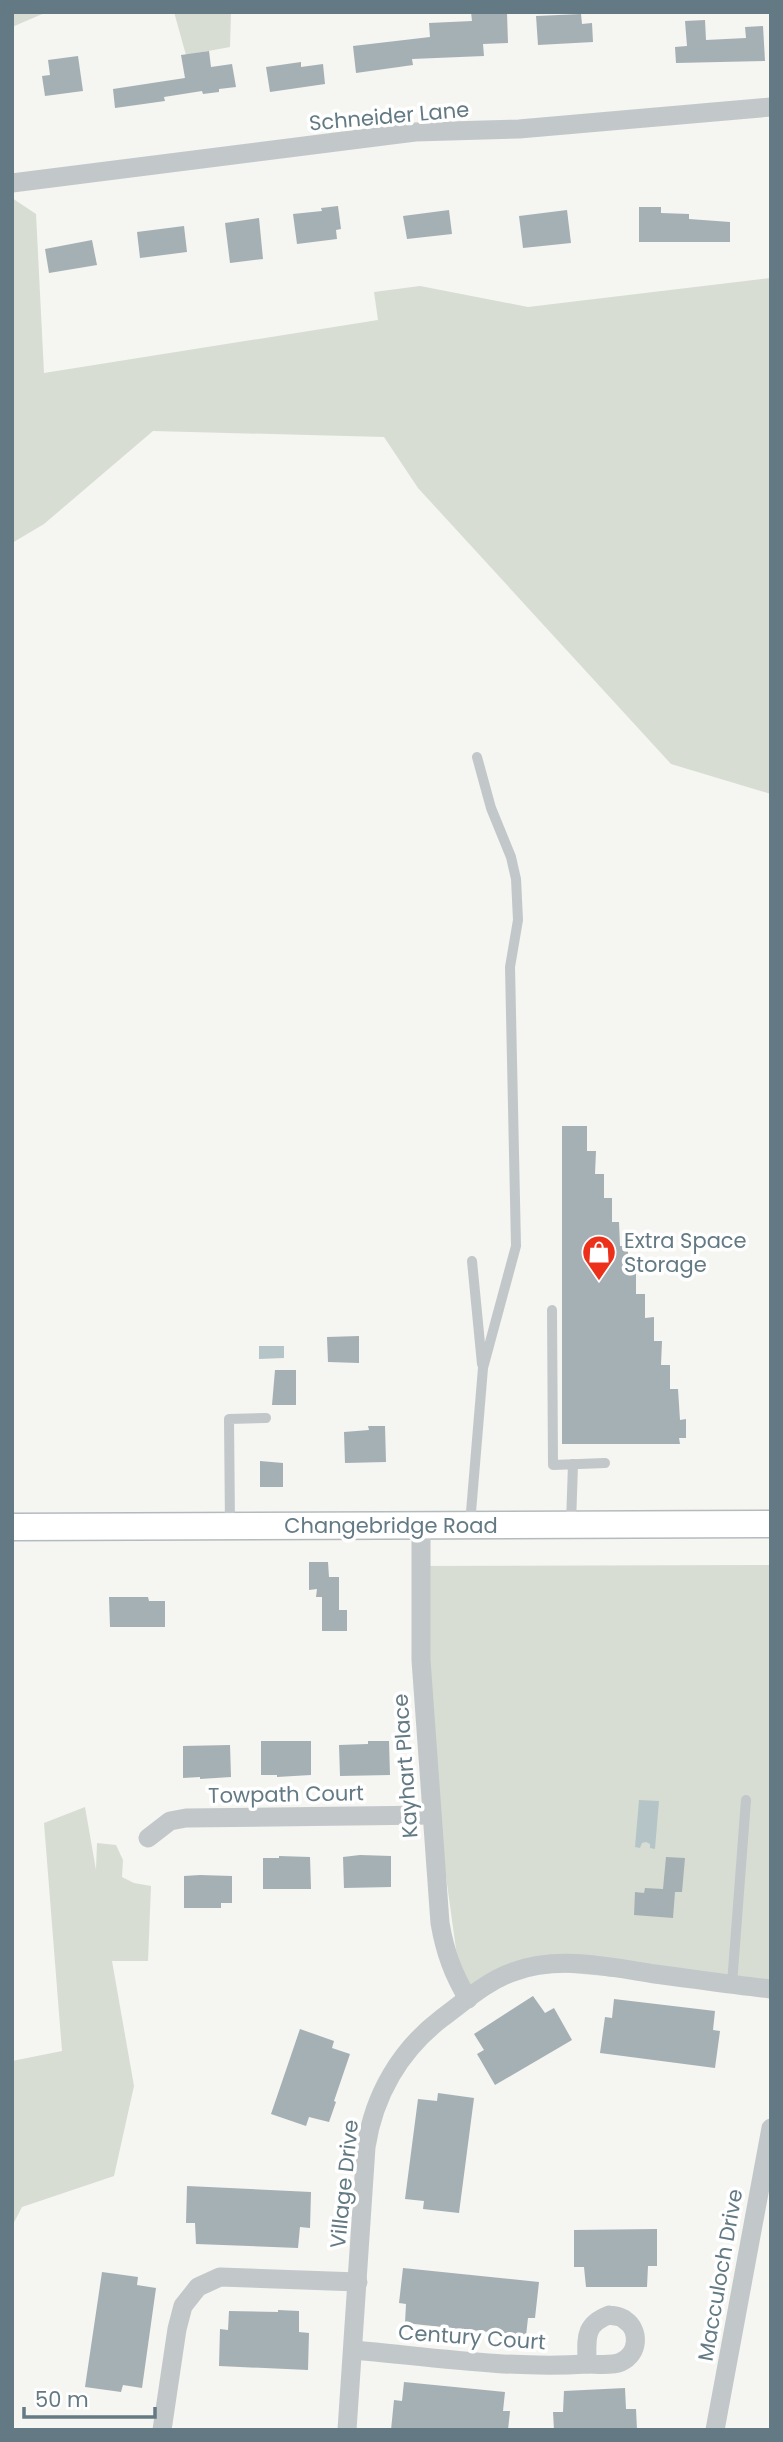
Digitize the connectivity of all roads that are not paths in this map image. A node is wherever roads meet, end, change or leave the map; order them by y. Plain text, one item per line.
1 (771, 107) edge
2 (12, 183) edge
3 (477, 757) dead end
4 (472, 1261) dead end
5 (552, 1310) dead end
6 (483, 1368) junction
7 (267, 1418) dead end
8 (605, 1463) dead end
9 (573, 1464) junction
10 (571, 1524) junction
11 (771, 1524) edge
12 (230, 1525) junction
13 (421, 1525) junction
14 (470, 1525) junction
15 (12, 1527) edge
16 (746, 1800) dead end
17 (431, 1815) junction
18 (148, 1838) dead end
19 (732, 1984) junction
20 (771, 1989) edge
21 (468, 1999) junction
22 (771, 2128) edge
23 (358, 2282) junction
24 (354, 2350) junction
25 (587, 2364) dead end
26 (162, 2430) edge
27 (347, 2430) edge
28 (715, 2430) edge

1 - 2 street, Schneider Lane
3 - 6 lane
4 - 6 lane
5 - 9 lane
6 - 14 lane
7 - 12 lane
8 - 9 lane
9 - 10 lane
10 - 11 main road, Changebridge Road
10 - 14 main road, Changebridge Road
12 - 13 main road, Changebridge Road
12 - 15 main road, Changebridge Road
13 - 14 main road, Changebridge Road
13 - 17 street, Kayhart Place
16 - 19 lane
17 - 18 street, Towpath Court
17 - 21 street, Kayhart Place
19 - 20 street, Village Drive
19 - 21 street, Village Drive
21 - 23 street, Village Drive
22 - 28 street, Macculoch Drive
23 - 24 street, Village Drive
23 - 26 street
24 - 25 street, Century Court
24 - 27 street, Village Drive

